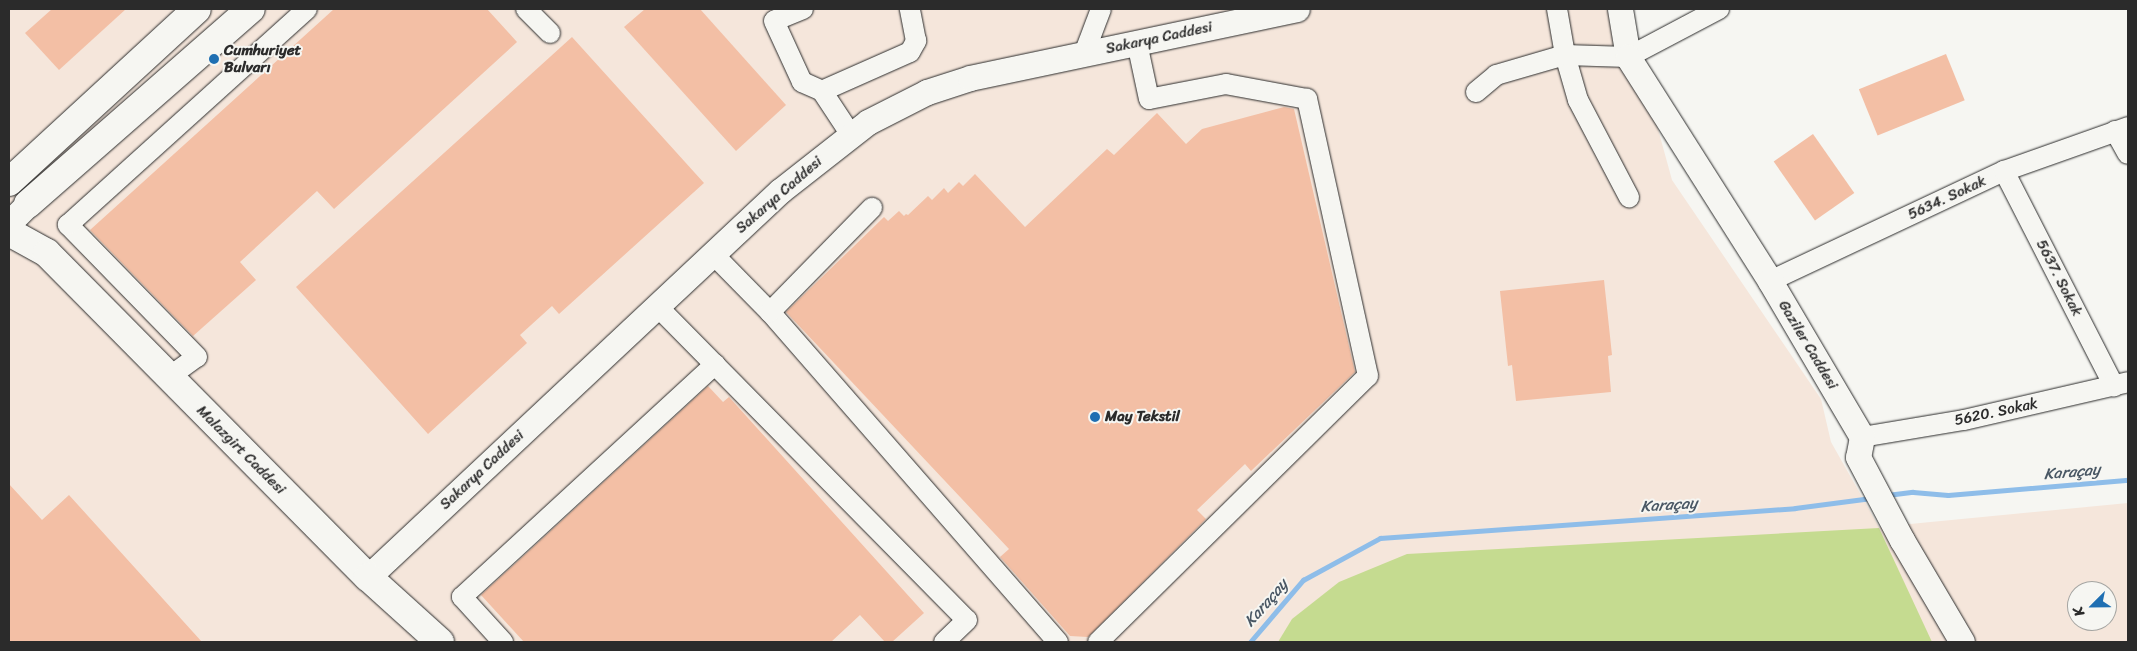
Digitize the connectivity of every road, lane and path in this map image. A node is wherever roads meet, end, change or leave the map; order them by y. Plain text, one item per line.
1 (197, 9) edge
2 (251, 9) edge
3 (307, 9) edge
4 (526, 9) edge
5 (803, 9) edge
6 (910, 9) edge
7 (1101, 9) edge
8 (1297, 9) edge
9 (1557, 9) edge
10 (1620, 9) edge
11 (1719, 9) edge
12 (550, 34) dead end
13 (1137, 42) junction
14 (1084, 54) junction
15 (1565, 55) junction
16 (1628, 57) junction
17 (822, 90) junction
18 (1476, 92) dead end
19 (2122, 129) edge
20 (851, 135) junction
21 (2128, 154) edge
22 (2004, 171) junction
23 (9, 183) edge
24 (1629, 197) dead end
25 (28, 204) junction
26 (872, 208) dead end
27 (9, 222) edge
28 (9, 232) edge
29 (47, 253) junction
30 (713, 254) junction
31 (1770, 281) junction
32 (657, 306) junction
33 (770, 312) junction
34 (715, 364) junction
35 (169, 377) junction
36 (2121, 384) edge
37 (1860, 447) junction
38 (368, 578) junction
39 (440, 642) edge
40 (502, 642) edge
41 (944, 642) edge
42 (1058, 642) edge
43 (1098, 642) edge
44 (1962, 642) edge

1 - 23 main road
2 - 25 main road
3 - 35 street
4 - 12 street
5 - 17 street
6 - 17 street
7 - 14 street
8 - 13 street, Sakarya Caddesi
9 - 15 street
10 - 16 street
11 - 16 street
13 - 14 street, Sakarya Caddesi
13 - 43 street
14 - 20 street, Sakarya Caddesi
15 - 16 street
15 - 18 street
15 - 24 street
16 - 31 street, Gaziler Caddesi
17 - 20 street
19 - 21 street
19 - 22 street, 5634. Sokak
20 - 30 street, Sakarya Caddesi
22 - 31 street, 5634. Sokak
22 - 36 street, 5637. Sokak
23 - 25 main road
25 - 27 street
25 - 29 main road
26 - 33 street
28 - 29 main road
29 - 35 main road, Malazgirt Caddesi
30 - 32 street, Sakarya Caddesi
30 - 33 street
31 - 37 street, Gaziler Caddesi
32 - 34 street
32 - 38 street, Sakarya Caddesi
33 - 42 street
34 - 40 street
34 - 41 street
35 - 38 main road, Malazgirt Caddesi
36 - 37 street, 5620. Sokak
37 - 44 street, Gaziler Caddesi
38 - 39 main road, Malazgirt Caddesi

